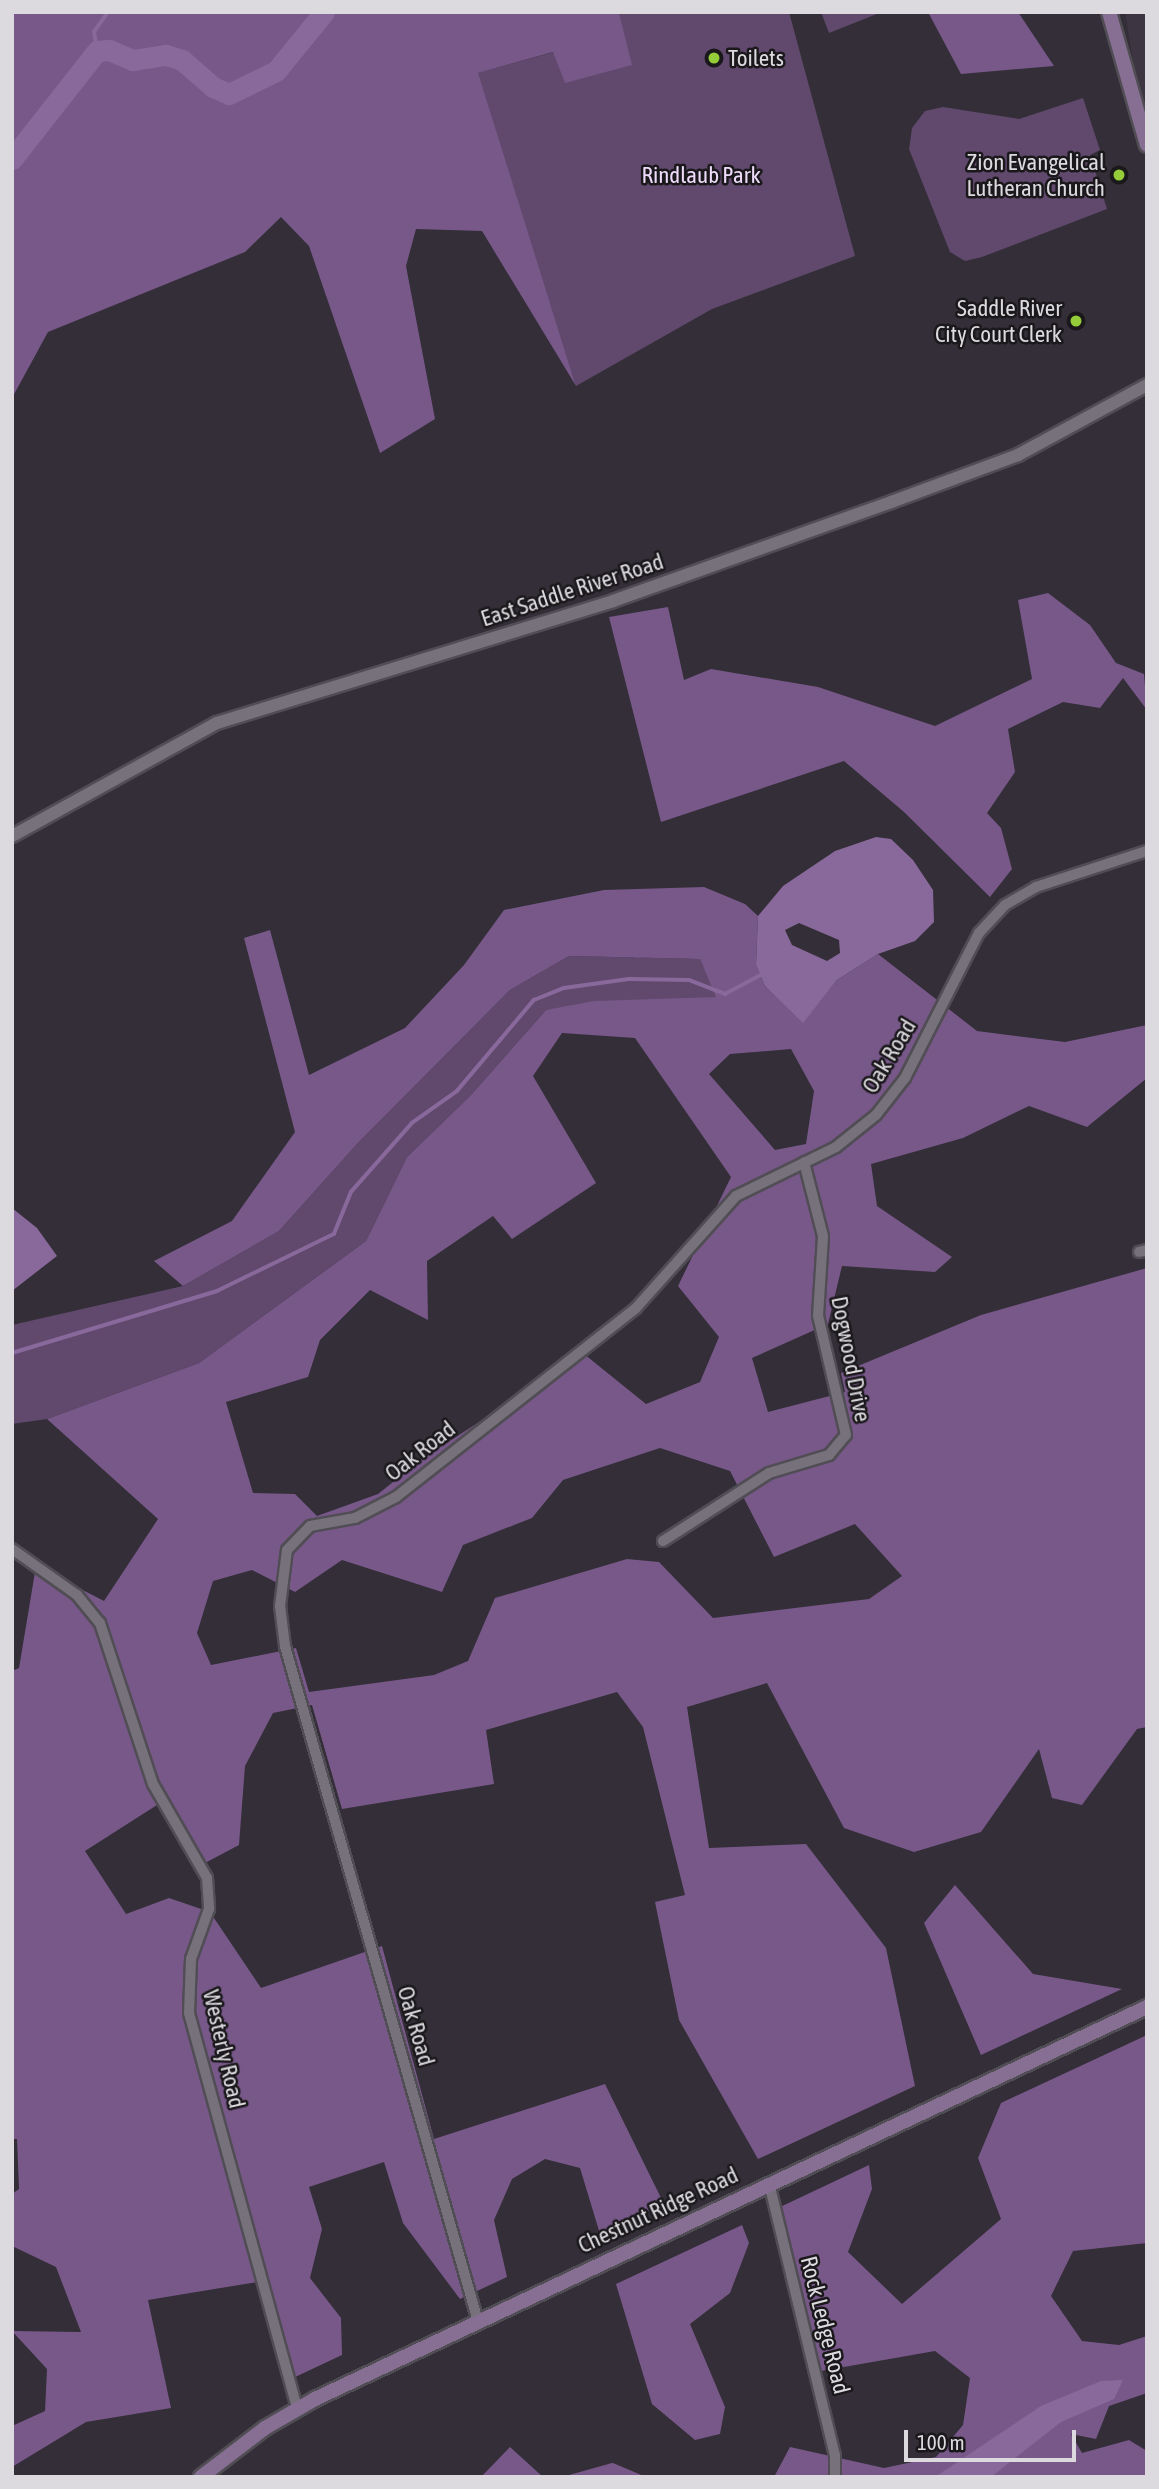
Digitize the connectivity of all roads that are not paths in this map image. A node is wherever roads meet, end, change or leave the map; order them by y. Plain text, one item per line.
1 (1109, 12) edge
2 (1147, 145) edge
3 (1147, 386) edge
4 (12, 836) edge
5 (1147, 851) edge
6 (804, 1162) junction
7 (663, 1541) dead end
8 (12, 1549) edge
9 (1147, 2007) edge
10 (769, 2183) junction
11 (478, 2321) junction
12 (297, 2408) junction
13 (201, 2477) edge
14 (835, 2477) edge

1 - 2 main road
3 - 4 street, East Saddle River Road
5 - 6 street, Oak Road
6 - 7 street, Dogwood Drive
6 - 11 street, Oak Road
8 - 12 street, Westerly Road
9 - 10 main road, Chestnut Ridge Road
10 - 11 main road, Chestnut Ridge Road
10 - 14 street, Rock Ledge Road
11 - 12 main road, Chestnut Ridge Road
12 - 13 main road, Chestnut Ridge Road

